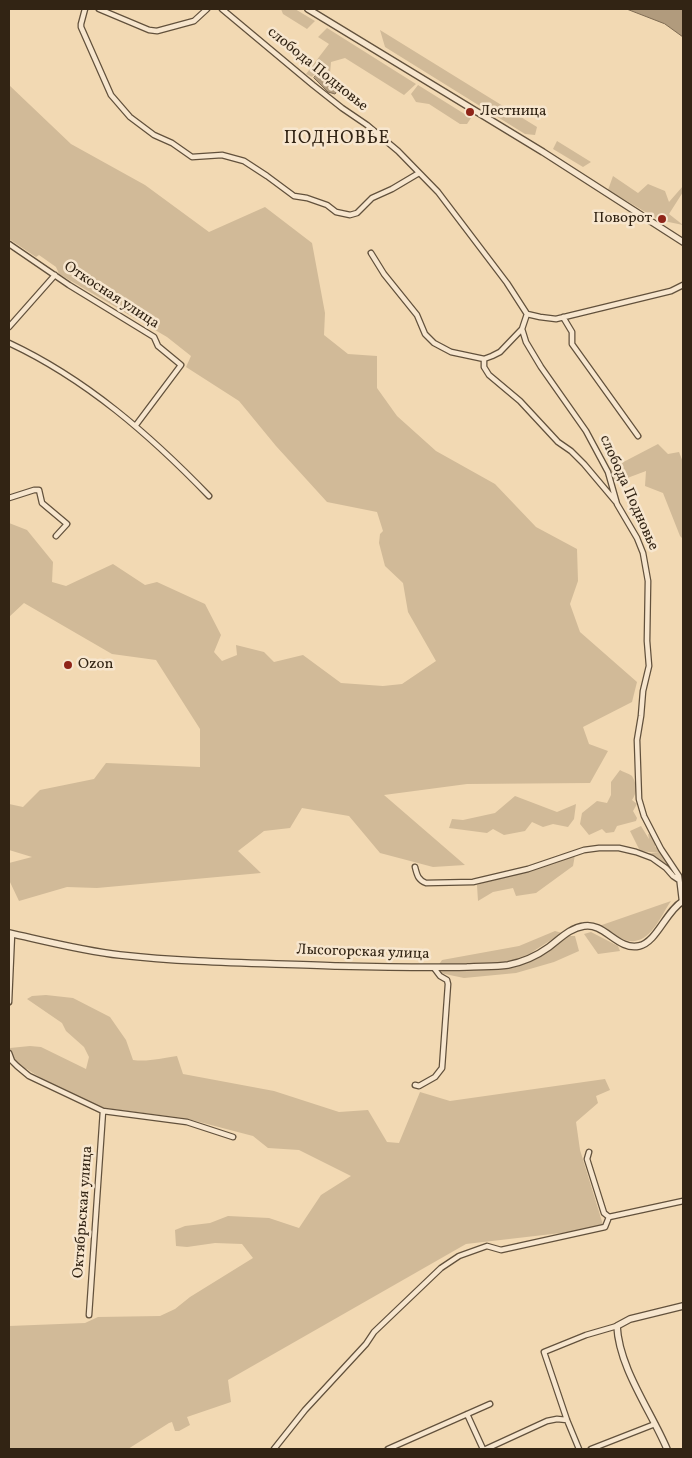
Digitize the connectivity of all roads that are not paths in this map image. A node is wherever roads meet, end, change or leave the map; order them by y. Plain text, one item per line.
1 (85, 9) edge
2 (99, 9) edge
3 (207, 9) edge
4 (222, 9) edge
5 (308, 9) edge
6 (419, 173) junction
7 (683, 242) edge
8 (9, 244) edge
9 (371, 253) dead end
10 (55, 275) junction
11 (683, 285) edge
12 (527, 314) junction
13 (563, 317) junction
14 (9, 327) edge
15 (522, 329) junction
16 (9, 343) edge
17 (484, 358) junction
18 (136, 425) junction
19 (638, 436) dead end
20 (209, 496) dead end
21 (9, 498) edge
22 (617, 504) junction
23 (56, 536) dead end
24 (416, 867) dead end
25 (678, 876) junction
26 (683, 901) edge
27 (10, 933) edge
28 (434, 968) junction
29 (9, 1002) edge
30 (9, 1053) edge
31 (10, 1063) edge
32 (415, 1085) dead end
33 (103, 1111) junction
34 (233, 1137) dead end
35 (589, 1152) dead end
36 (683, 1201) edge
37 (609, 1217) junction
38 (683, 1306) edge
39 (89, 1315) dead end
40 (617, 1326) junction
41 (490, 1404) dead end
42 (467, 1414) junction
43 (566, 1420) junction
44 (655, 1424) junction
45 (274, 1449) edge
46 (388, 1449) edge
47 (485, 1449) edge
48 (578, 1449) edge
49 (591, 1449) edge
50 (667, 1449) edge

1 - 6 street
2 - 3 street
4 - 6 street, слобода Подновье
5 - 7 street
6 - 12 street, слобода Подновье
8 - 10 street, Откосная улица
9 - 17 street
10 - 14 street
10 - 18 street, Откосная улица
11 - 13 street
12 - 13 street
12 - 15 street
13 - 19 street
15 - 17 street
15 - 22 street, слобода Подновье
16 - 18 street
17 - 22 street
18 - 20 street
21 - 23 street
22 - 25 street, слобода Подновье
24 - 25 street
25 - 26 street
26 - 28 street, Лысогорская улица
27 - 28 street, Лысогорская улица
27 - 29 street
28 - 32 street
30 - 31 street
31 - 33 street
33 - 34 street
33 - 39 street, Октябрьская улица
35 - 37 street
36 - 37 street
37 - 45 street
38 - 40 street
40 - 43 street
40 - 44 street
41 - 42 street
42 - 46 street
42 - 47 street
43 - 47 street
43 - 48 street
44 - 49 street
44 - 50 street

